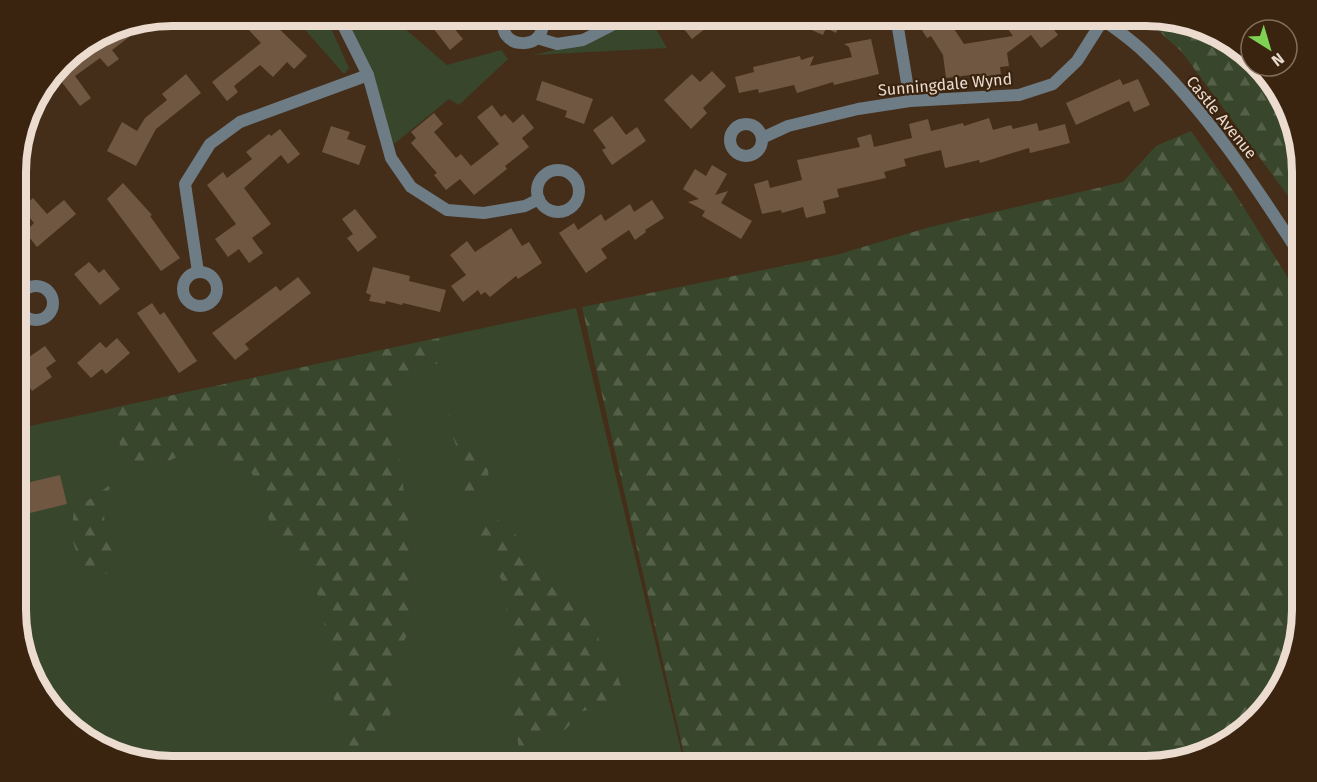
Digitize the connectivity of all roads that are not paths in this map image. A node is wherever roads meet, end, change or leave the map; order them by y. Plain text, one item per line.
1 (344, 26) edge
2 (503, 26) edge
3 (543, 26) edge
4 (610, 26) edge
5 (898, 26) edge
6 (1095, 26) edge
7 (1112, 26) edge
8 (537, 38) junction
9 (368, 75) junction
10 (910, 101) junction
11 (762, 138) dead end
12 (539, 199) dead end
13 (1291, 241) edge
14 (198, 272) dead end

1 - 9 street
2 - 8 street
3 - 8 street
4 - 8 street
5 - 10 street
6 - 10 street, Sunningdale Wynd
7 - 13 street, Castle Avenue
9 - 12 street
9 - 14 street
10 - 11 street, Sunningdale Wynd

